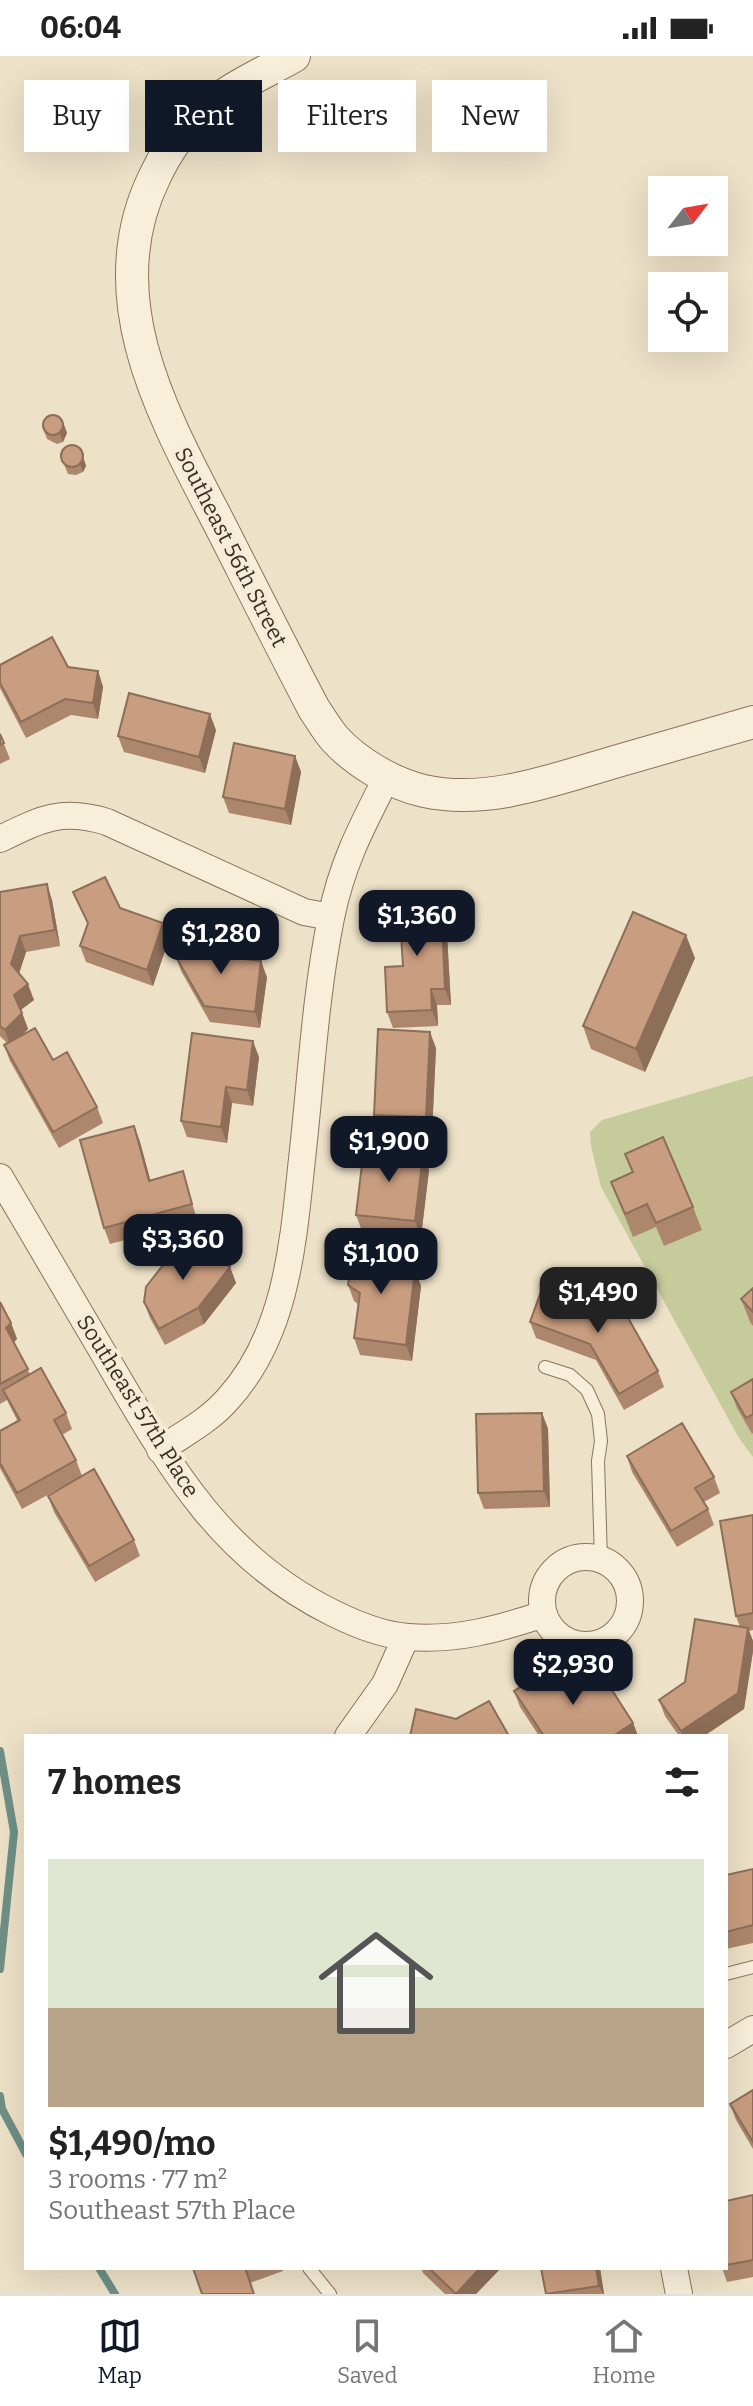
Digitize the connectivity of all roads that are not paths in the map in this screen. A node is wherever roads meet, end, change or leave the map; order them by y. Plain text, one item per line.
1 (294, 56) edge
2 (753, 722) edge
3 (387, 777) junction
4 (0, 839) edge
5 (331, 917) junction
6 (0, 1177) edge
7 (545, 1367) dead end
8 (160, 1450) junction
9 (601, 1560) junction
10 (544, 1614) junction
11 (406, 1637) junction
12 (349, 1734) edge
13 (753, 1967) edge
14 (728, 1973) edge
15 (753, 2029) edge
16 (728, 2044) edge
17 (311, 2270) edge
18 (674, 2270) edge
19 (330, 2294) edge
20 (679, 2294) edge

1 - 3 street, Southeast 56th Street
2 - 3 street, Southeast 56th Street
3 - 5 street
4 - 5 street
5 - 8 street
6 - 8 street, Southeast 57th Place
7 - 9 lane
8 - 11 street, Southeast 57th Place
9 - 10 street
9 - 10 street
10 - 11 street, Southeast 57th Place
11 - 12 street
13 - 14 lane
15 - 16 street
17 - 19 lane
18 - 20 street

